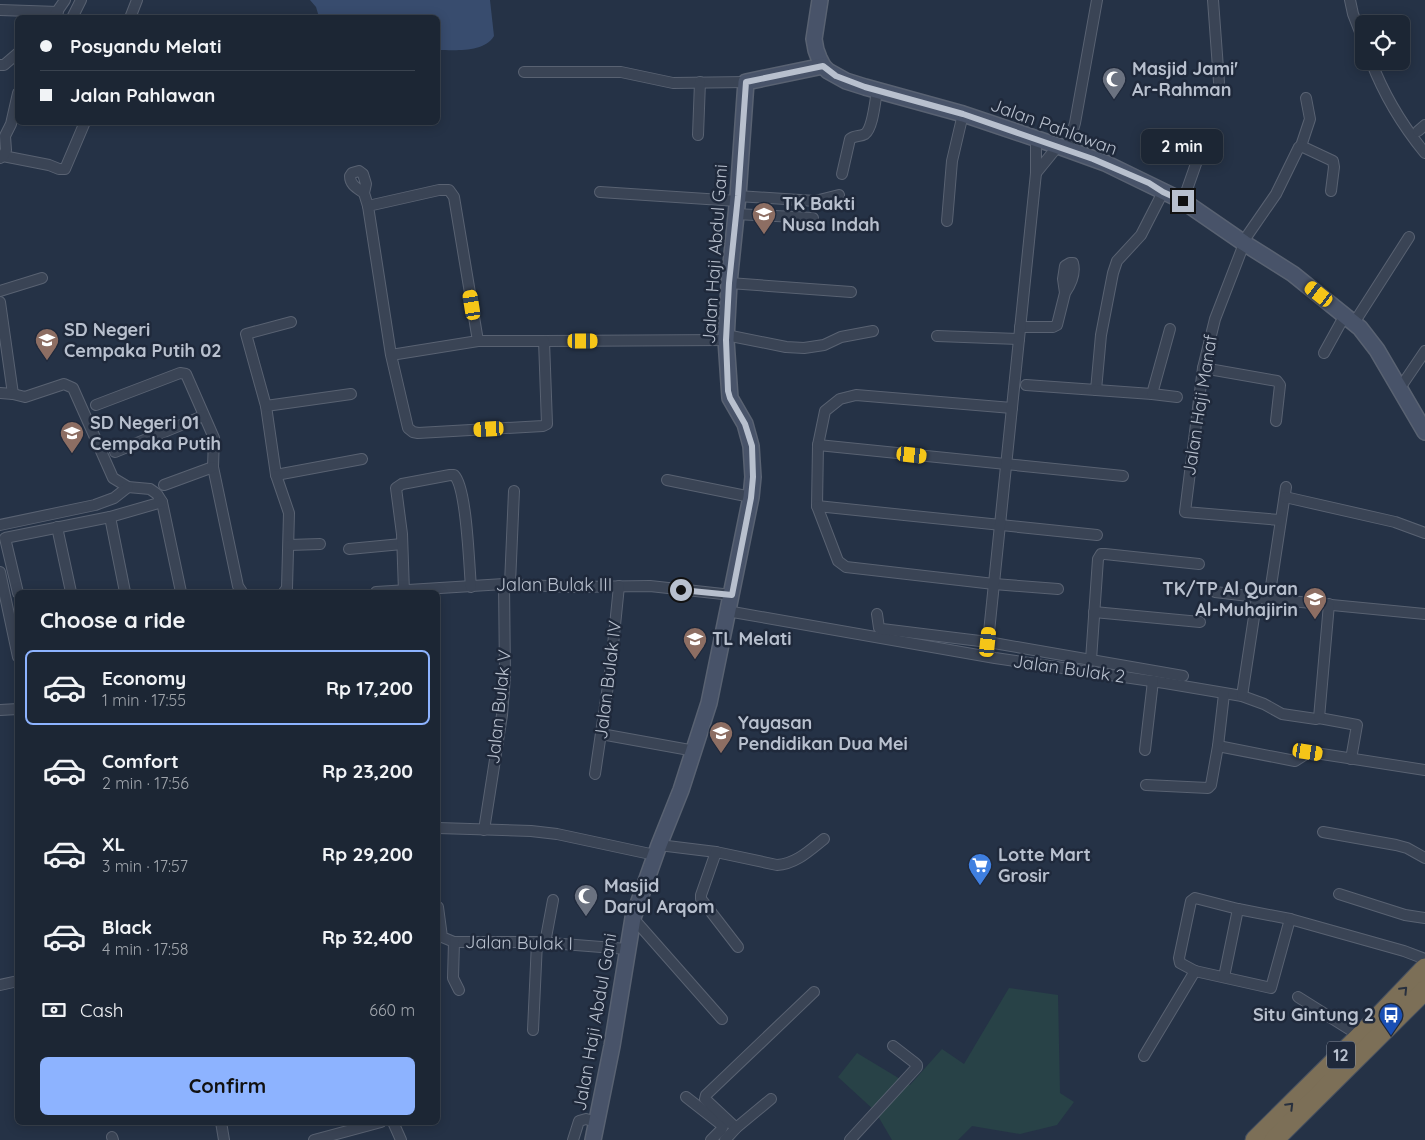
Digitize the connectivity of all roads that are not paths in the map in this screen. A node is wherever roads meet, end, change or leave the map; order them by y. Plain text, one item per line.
1 (65, 0) edge
2 (81, 0) edge
3 (137, 0) edge
4 (820, 0) edge
5 (1098, 0) edge
6 (1213, 0) edge
7 (1350, 0) edge
8 (0, 10) edge
9 (55, 15) edge
10 (74, 15) edge
11 (131, 15) edge
12 (1355, 19) edge
13 (15, 56) edge
14 (0, 65) edge
15 (823, 66) junction
16 (1375, 70) edge
17 (524, 72) dead end
18 (700, 82) junction
19 (746, 82) junction
20 (1219, 82) dead end
21 (877, 91) junction
22 (1306, 98) dead end
23 (15, 108) edge
24 (963, 114) junction
25 (84, 125) edge
26 (1206, 134) dead end
27 (698, 135) dead end
28 (2, 136) edge
29 (1036, 138) junction
30 (1301, 146) junction
31 (1063, 148) junction
32 (1425, 153) edge
33 (2, 157) edge
34 (1036, 173) junction
35 (842, 174) dead end
36 (1331, 191) dead end
37 (600, 192) dead end
38 (1163, 192) junction
39 (364, 193) dead end
40 (839, 195) dead end
41 (1183, 201) junction
42 (737, 204) junction
43 (368, 206) junction
44 (813, 218) dead end
45 (947, 221) dead end
46 (1408, 237) dead end
47 (1244, 243) junction
48 (42, 278) dead end
49 (729, 283) junction
50 (0, 291) edge
51 (851, 292) dead end
52 (1065, 293) dead end
53 (0, 302) edge
54 (1349, 319) junction
55 (291, 322) dead end
56 (1020, 327) junction
57 (1170, 329) dead end
58 (873, 331) dead end
59 (936, 336) dead end
60 (726, 337) junction
61 (1019, 339) junction
62 (478, 341) junction
63 (544, 341) junction
64 (1425, 351) edge
65 (1324, 353) dead end
66 (392, 355) junction
67 (1203, 368) junction
68 (1026, 385) dead end
69 (1400, 388) junction
70 (1096, 390) junction
71 (0, 393) edge
72 (13, 394) junction
73 (351, 394) dead end
74 (1152, 394) junction
75 (1177, 397) dead end
76 (96, 405) dead end
77 (266, 406) junction
78 (1012, 408) junction
79 (203, 416) junction
80 (1276, 421) dead end
81 (1425, 432) edge
82 (818, 445) junction
83 (115, 452) dead end
84 (362, 459) dead end
85 (1006, 464) junction
86 (213, 467) junction
87 (276, 475) junction
88 (1123, 476) dead end
89 (667, 480) dead end
90 (164, 485) dead end
91 (128, 487) junction
92 (514, 491) dead end
93 (751, 498) junction
94 (162, 502) junction
95 (817, 506) junction
96 (110, 517) junction
97 (1280, 520) junction
98 (0, 525) edge
99 (1000, 525) junction
100 (57, 527) junction
101 (1425, 533) edge
102 (1097, 535) dead end
103 (289, 544) junction
104 (320, 544) dead end
105 (402, 544) junction
106 (349, 549) dead end
107 (1199, 564) dead end
108 (0, 572) edge
109 (507, 584) junction
110 (994, 584) junction
111 (619, 586) junction
112 (470, 587) junction
113 (17, 590) edge
114 (71, 590) edge
115 (125, 590) edge
116 (181, 590) edge
117 (241, 590) edge
118 (286, 590) edge
119 (404, 590) edge
120 (430, 590) edge
121 (1058, 590) dead end
122 (1215, 592) dead end
123 (732, 595) junction
124 (1257, 597) junction
125 (1269, 599) junction
126 (1328, 604) junction
127 (727, 611) junction
128 (1094, 612) junction
129 (878, 614) dead end
130 (1425, 614) edge
131 (4, 616) edge
132 (1200, 622) dead end
133 (988, 642) junction
134 (15, 648) edge
135 (1091, 660) junction
136 (1183, 676) dead end
137 (1153, 681) junction
138 (1224, 694) junction
139 (1242, 696) junction
140 (15, 709) edge
141 (0, 710) edge
142 (1319, 718) junction
143 (601, 734) junction
144 (1218, 746) junction
145 (1145, 750) dead end
146 (695, 751) junction
147 (1351, 759) junction
148 (1425, 770) edge
149 (595, 774) dead end
150 (1146, 785) dead end
151 (440, 828) edge
152 (484, 830) junction
153 (1323, 832) dead end
154 (824, 839) dead end
155 (657, 850) junction
156 (716, 852) junction
157 (1425, 858) edge
158 (1339, 894) dead end
159 (553, 900) dead end
160 (1238, 909) junction
161 (633, 918) junction
162 (1290, 918) junction
163 (1425, 918) edge
164 (440, 939) edge
165 (454, 942) junction
166 (541, 943) junction
167 (738, 947) dead end
168 (627, 949) junction
169 (1425, 959) edge
170 (1425, 968) edge
171 (1196, 971) junction
172 (1224, 977) junction
173 (15, 982) edge
174 (0, 985) edge
175 (459, 990) dead end
176 (1425, 990) edge
177 (814, 992) dead end
178 (1298, 997) dead end
179 (722, 1019) dead end
180 (533, 1030) dead end
181 (1360, 1036) junction
182 (893, 1046) dead end
183 (1144, 1056) dead end
184 (686, 1097) dead end
185 (771, 1099) dead end
186 (596, 1122) junction
187 (222, 1125) edge
188 (370, 1125) edge
189 (394, 1125) edge
190 (736, 1128) junction
191 (224, 1140) edge
192 (314, 1140) edge
193 (401, 1140) edge
194 (573, 1140) edge
195 (592, 1140) edge
196 (711, 1140) edge
197 (725, 1140) edge
198 (850, 1140) edge
199 (1255, 1140) edge
200 (1274, 1140) edge

1 - 9 street
2 - 10 street
3 - 11 street
4 - 15 street
5 - 31 street
6 - 20 street
7 - 12 street
8 - 9 street
13 - 14 street
15 - 19 street
15 - 21 street, Jalan Pahlawan
16 - 32 street
17 - 18 street
18 - 19 street
18 - 27 street
19 - 42 street, Jalan Haji Abdul Gani
21 - 24 street, Jalan Pahlawan
21 - 35 street
22 - 30 street, Jalan Haji Manaf
23 - 28 street
24 - 29 street, Jalan Pahlawan
24 - 45 street
25 - 33 street
26 - 41 street
28 - 33 street
29 - 31 street, Jalan Pahlawan
29 - 34 street
30 - 36 street
30 - 47 street, Jalan Haji Manaf
31 - 34 street
31 - 38 street, Jalan Pahlawan
34 - 56 street
37 - 42 street
38 - 41 street, Jalan Pahlawan
38 - 70 street
39 - 43 street
40 - 42 street
41 - 47 street, Jalan Pahlawan
42 - 44 street
42 - 49 street, Jalan Haji Abdul Gani
43 - 62 street
43 - 66 street
46 - 54 street
47 - 54 street, Jalan Pahlawan
47 - 67 street, Jalan Haji Manaf
48 - 50 street
49 - 51 street
49 - 60 street, Jalan Haji Abdul Gani
52 - 56 street
53 - 72 street
54 - 65 street
54 - 69 street, Jalan Pahlawan
55 - 77 street
56 - 61 street
57 - 74 street
58 - 60 street
59 - 61 street
60 - 63 street
60 - 93 street, Jalan Haji Abdul Gani
61 - 78 street
62 - 63 street
62 - 66 street
63 - 66 street
64 - 69 street
67 - 80 street
67 - 97 street, Jalan Haji Manaf
68 - 70 street
69 - 81 street, Jalan Pahlawan
70 - 74 street
71 - 72 street
72 - 91 street
73 - 77 street
74 - 75 street
76 - 79 street
77 - 87 street
78 - 82 street
78 - 85 street
79 - 83 street
79 - 86 street
82 - 85 street
82 - 95 street
84 - 87 street
85 - 88 street
85 - 99 street
86 - 90 street
86 - 117 street
87 - 103 street
89 - 93 street
91 - 94 street
91 - 98 street
92 - 109 street, Jalan Bulak V
93 - 123 street, Jalan Haji Abdul Gani
94 - 96 street
94 - 116 street
95 - 99 street
95 - 110 street
96 - 100 street
96 - 115 street
97 - 101 street
97 - 125 street
99 - 102 street
99 - 110 street
100 - 113 street
100 - 114 street
103 - 104 street
103 - 118 street
105 - 106 street
105 - 112 street
105 - 119 street
107 - 128 street
108 - 131 street
109 - 111 street, Jalan Bulak III
109 - 112 street, Jalan Bulak III
109 - 152 street, Jalan Bulak V
110 - 121 street
110 - 133 street
111 - 123 street, Jalan Bulak III
111 - 143 street, Jalan Bulak IV
112 - 120 street, Jalan Bulak III
122 - 124 street
123 - 127 street, Jalan Haji Abdul Gani
124 - 125 street
124 - 139 street
125 - 126 street
126 - 130 street
126 - 142 street
127 - 137 street, Jalan Bulak 2
127 - 146 street, Jalan Haji Abdul Gani
128 - 132 street
128 - 135 street
129 - 133 street
131 - 134 street
133 - 135 street
135 - 136 street
137 - 138 street, Jalan Bulak 2
137 - 145 street
138 - 139 street, Jalan Bulak 2
138 - 144 street
139 - 142 street, Jalan Bulak 2
140 - 141 street
142 - 147 street, Jalan Bulak 2
143 - 146 street
143 - 149 street, Jalan Bulak IV
144 - 147 street
144 - 150 street
146 - 155 street, Jalan Haji Abdul Gani
147 - 148 street
151 - 152 street
152 - 155 street
153 - 157 street
154 - 156 street
155 - 156 street
155 - 161 street, Jalan Haji Abdul Gani
156 - 167 street
158 - 163 street
159 - 166 street
160 - 162 street
160 - 171 street
160 - 172 street
161 - 168 street, Jalan Haji Abdul Gani
161 - 179 street
162 - 169 street
162 - 172 street
164 - 165 street, Jalan Bulak I
165 - 166 street, Jalan Bulak I
165 - 175 street
166 - 168 street, Jalan Bulak I
166 - 180 street
168 - 186 street, Jalan Haji Abdul Gani
181 -> 170 highway, 12
171 - 172 street
171 - 183 street
173 - 174 street
176 - 200 highway, 12
177 - 190 street
178 - 181 street
199 -> 181 highway, 12
182 - 198 street
184 - 196 street
185 - 190 street
186 - 194 street
186 - 195 street, Jalan Haji Abdul Gani
187 - 191 street
188 - 192 street
189 - 193 street
190 - 197 street

